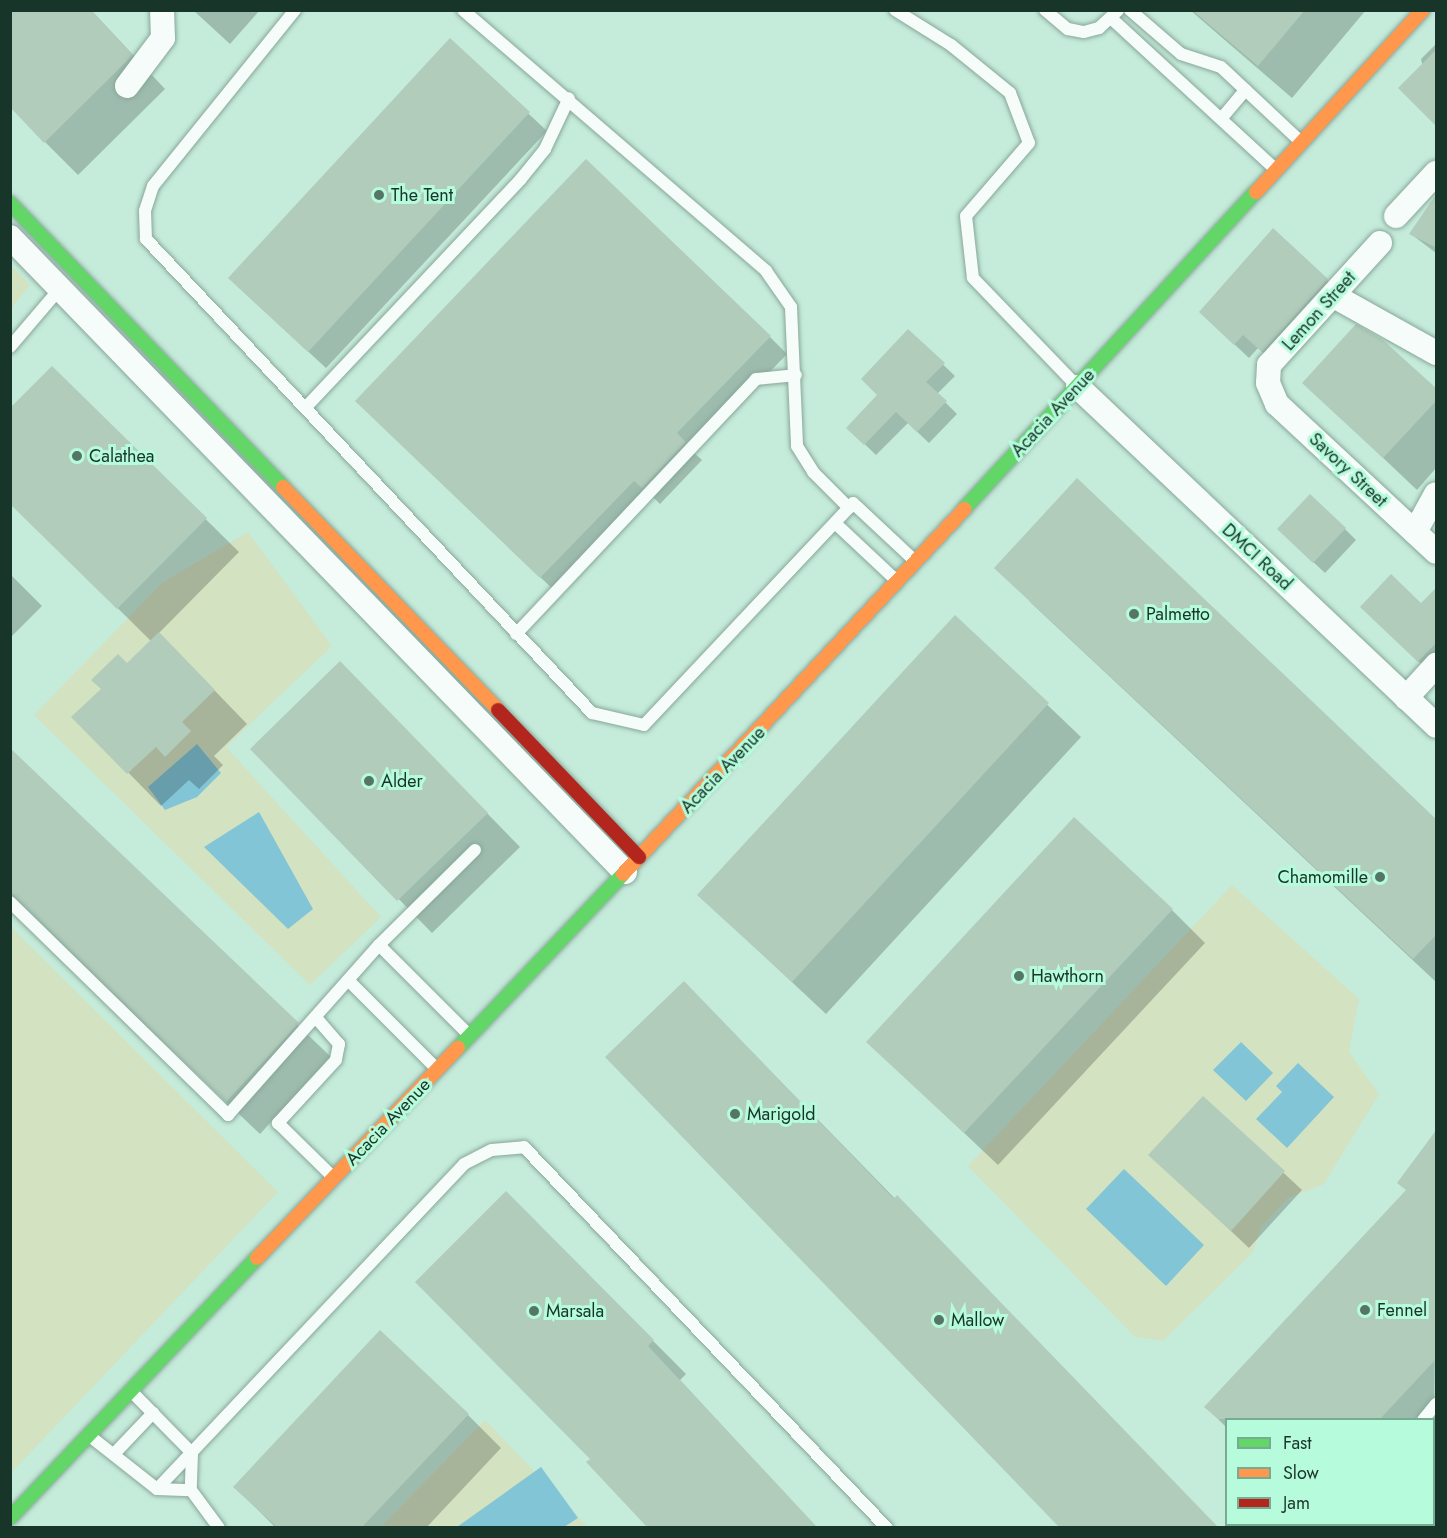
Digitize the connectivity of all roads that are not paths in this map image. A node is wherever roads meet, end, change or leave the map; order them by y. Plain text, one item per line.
1 (162, 10) edge
2 (295, 10) edge
3 (463, 10) edge
4 (895, 10) edge
5 (1045, 10) edge
6 (1130, 10) edge
7 (1423, 10) edge
8 (1115, 15) edge
9 (127, 86) dead end
10 (1245, 90) junction
11 (569, 98) junction
12 (1221, 119) junction
13 (1301, 142) junction
14 (1276, 170) junction
15 (1437, 173) edge
16 (10, 203) edge
17 (1396, 216) dead end
18 (10, 237) edge
19 (1380, 243) dead end
20 (68, 279) junction
21 (1334, 296) junction
22 (10, 347) edge
23 (1437, 353) edge
24 (796, 375) junction
25 (1268, 383) joint
26 (1078, 387) junction
27 (307, 406) junction
28 (1437, 494) edge
29 (851, 506) junction
30 (836, 523) junction
31 (1415, 532) junction
32 (1437, 552) edge
33 (916, 562) junction
34 (897, 581) junction
35 (516, 634) junction
36 (1437, 665) edge
37 (1406, 698) junction
38 (1433, 714) edge
39 (474, 850) dead end
40 (632, 865) junction
41 (10, 902) edge
42 (379, 945) junction
43 (348, 980) junction
44 (318, 1020) junction
45 (470, 1036) junction
46 (438, 1069) junction
47 (334, 1178) junction
48 (131, 1391) junction
49 (1437, 1404) edge
50 (153, 1413) junction
51 (1424, 1418) edge
52 (89, 1435) junction
53 (192, 1452) junction
54 (114, 1454) junction
55 (157, 1490) junction
56 (191, 1490) junction
57 (10, 1518) edge
58 (219, 1527) edge
59 (887, 1527) edge

1 - 9 street
2 - 27 lane
3 - 11 lane
4 - 26 lane
5 - 8 lane
6 - 10 lane
7 - 13 street, Acacia Avenue
8 - 12 lane
10 - 12 lane
10 - 13 lane
11 - 24 lane
11 - 27 lane
12 - 14 lane
13 - 14 street, Acacia Avenue
14 - 26 street, Acacia Avenue
15 - 17 street
16 - 20 street
18 - 20 street
19 - 21 street, Lemon Street
20 - 22 lane
20 - 40 street
21 - 23 street
21 - 25 street, Lemon Street
24 - 29 lane
24 - 35 lane
25 - 31 street, Savory Street
26 - 33 street, Acacia Avenue
26 - 37 street, DMCI Road
27 - 35 lane
28 - 31 street
29 - 30 lane
29 - 33 lane
30 - 34 lane
30 - 35 lane
31 - 32 street, Savory Street
33 - 34 street, Acacia Avenue
34 - 40 street, Acacia Avenue
36 - 37 street
37 - 38 street, DMCI Road
39 - 42 lane
40 - 45 street, Acacia Avenue
41 - 44 lane
42 - 43 lane
42 - 45 lane
43 - 44 lane
43 - 46 lane
44 - 47 lane
45 - 46 street, Acacia Avenue
46 - 47 street, Acacia Avenue
47 - 48 street, Acacia Avenue
48 - 50 lane
48 - 52 street, Acacia Avenue
49 - 51 lane
50 - 53 lane
50 - 54 lane
52 - 54 lane
52 - 57 street, Acacia Avenue
53 - 55 lane
53 - 56 lane
53 - 59 lane
54 - 55 lane
55 - 56 lane
56 - 58 lane

